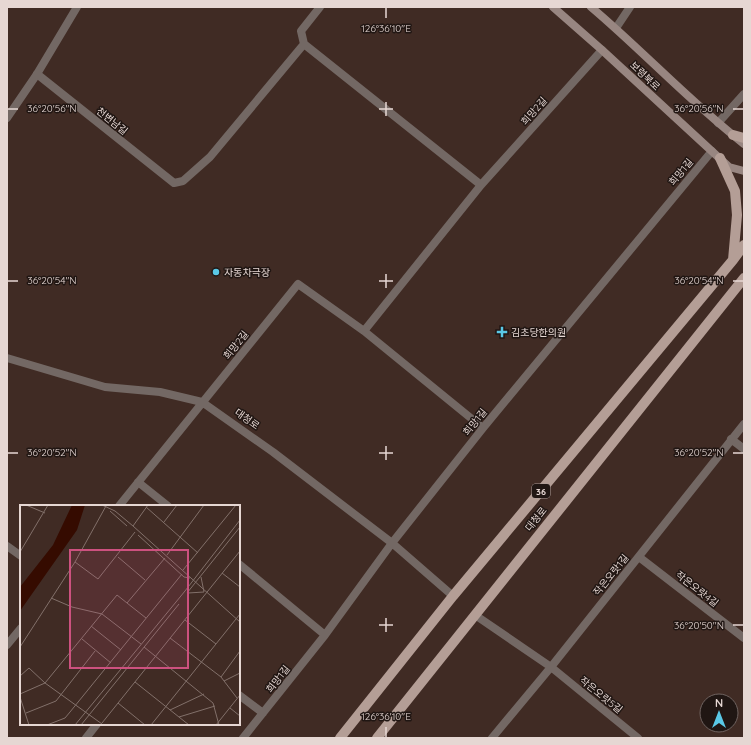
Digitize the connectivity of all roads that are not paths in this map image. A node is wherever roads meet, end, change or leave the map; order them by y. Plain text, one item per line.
1 (77, 7) edge
2 (320, 7) edge
3 (553, 7) edge
4 (590, 7) edge
5 (630, 7) edge
6 (616, 28) junction
7 (304, 44) junction
8 (602, 50) junction
9 (37, 74) junction
10 (744, 94) edge
11 (7, 118) edge
12 (718, 123) junction
13 (733, 135) junction
14 (744, 138) edge
15 (744, 144) edge
16 (712, 151) junction
17 (720, 158) junction
18 (744, 171) edge
19 (481, 185) junction
20 (744, 245) edge
21 (733, 260) junction
22 (744, 278) edge
23 (364, 331) junction
24 (7, 358) edge
25 (202, 402) junction
26 (744, 424) edge
27 (483, 428) junction
28 (731, 439) junction
29 (744, 449) edge
30 (138, 482) junction
31 (120, 505) edge
32 (167, 505) edge
33 (392, 542) junction
34 (7, 546) edge
35 (20, 555) edge
36 (639, 557) junction
37 (240, 565) edge
38 (453, 596) junction
39 (475, 615) junction
40 (20, 629) edge
41 (325, 635) junction
42 (744, 638) edge
43 (7, 645) edge
44 (551, 667) junction
45 (240, 696) edge
46 (263, 713) junction
47 (96, 725) edge
48 (86, 738) edge
49 (242, 738) edge
50 (340, 738) edge
51 (377, 738) edge
52 (492, 738) edge
53 (638, 738) edge

1 - 9 street
2 - 7 street
3 - 8 main road, 보령북로
4 - 6 main road, 보령북로
5 - 6 street
6 - 12 main road, 보령북로
7 - 9 street, 천변남길
7 - 19 street
8 - 16 main road, 보령북로
8 - 19 street, 희망2길
9 - 11 street
10 - 12 street
12 - 13 main road, 보령북로
13 - 14 main road
13 - 15 main road, 보령북로
16 - 17 main road, 보령북로
16 - 27 street, 희망1길
17 - 18 main road, 보령북로
17 - 21 main road
19 - 23 street, 희망2길
20 - 21 main road, 대청로 / 36
21 - 38 main road, 대청로 / 36
22 - 39 main road, 대청로 / 36
23 - 25 street, 희망2길
23 - 27 street, 희망2길
24 - 25 street, 대청로
25 - 30 street, 희망2길
25 - 33 street, 대청로
26 - 28 street, 작은오랏1길
27 - 33 street, 희망1길
28 - 29 street
28 - 36 street, 작은오랏1길
30 - 31 street, 희망2길
30 - 32 street
33 - 38 street, 대청로
33 - 41 street, 희망1길
34 - 35 street
36 - 42 street, 작은오랏4길
36 - 44 street, 작은오랏1길
37 - 41 street
38 - 50 main road, 대청로 / 36
39 - 44 street, 작은오랏5길
39 - 51 main road, 대청로 / 36
40 - 43 street
41 - 46 street, 희망1길
44 - 52 street, 작은오랏1길
44 - 53 street, 작은오랏5길
45 - 46 street
46 - 49 street, 희망1길
47 - 48 street

